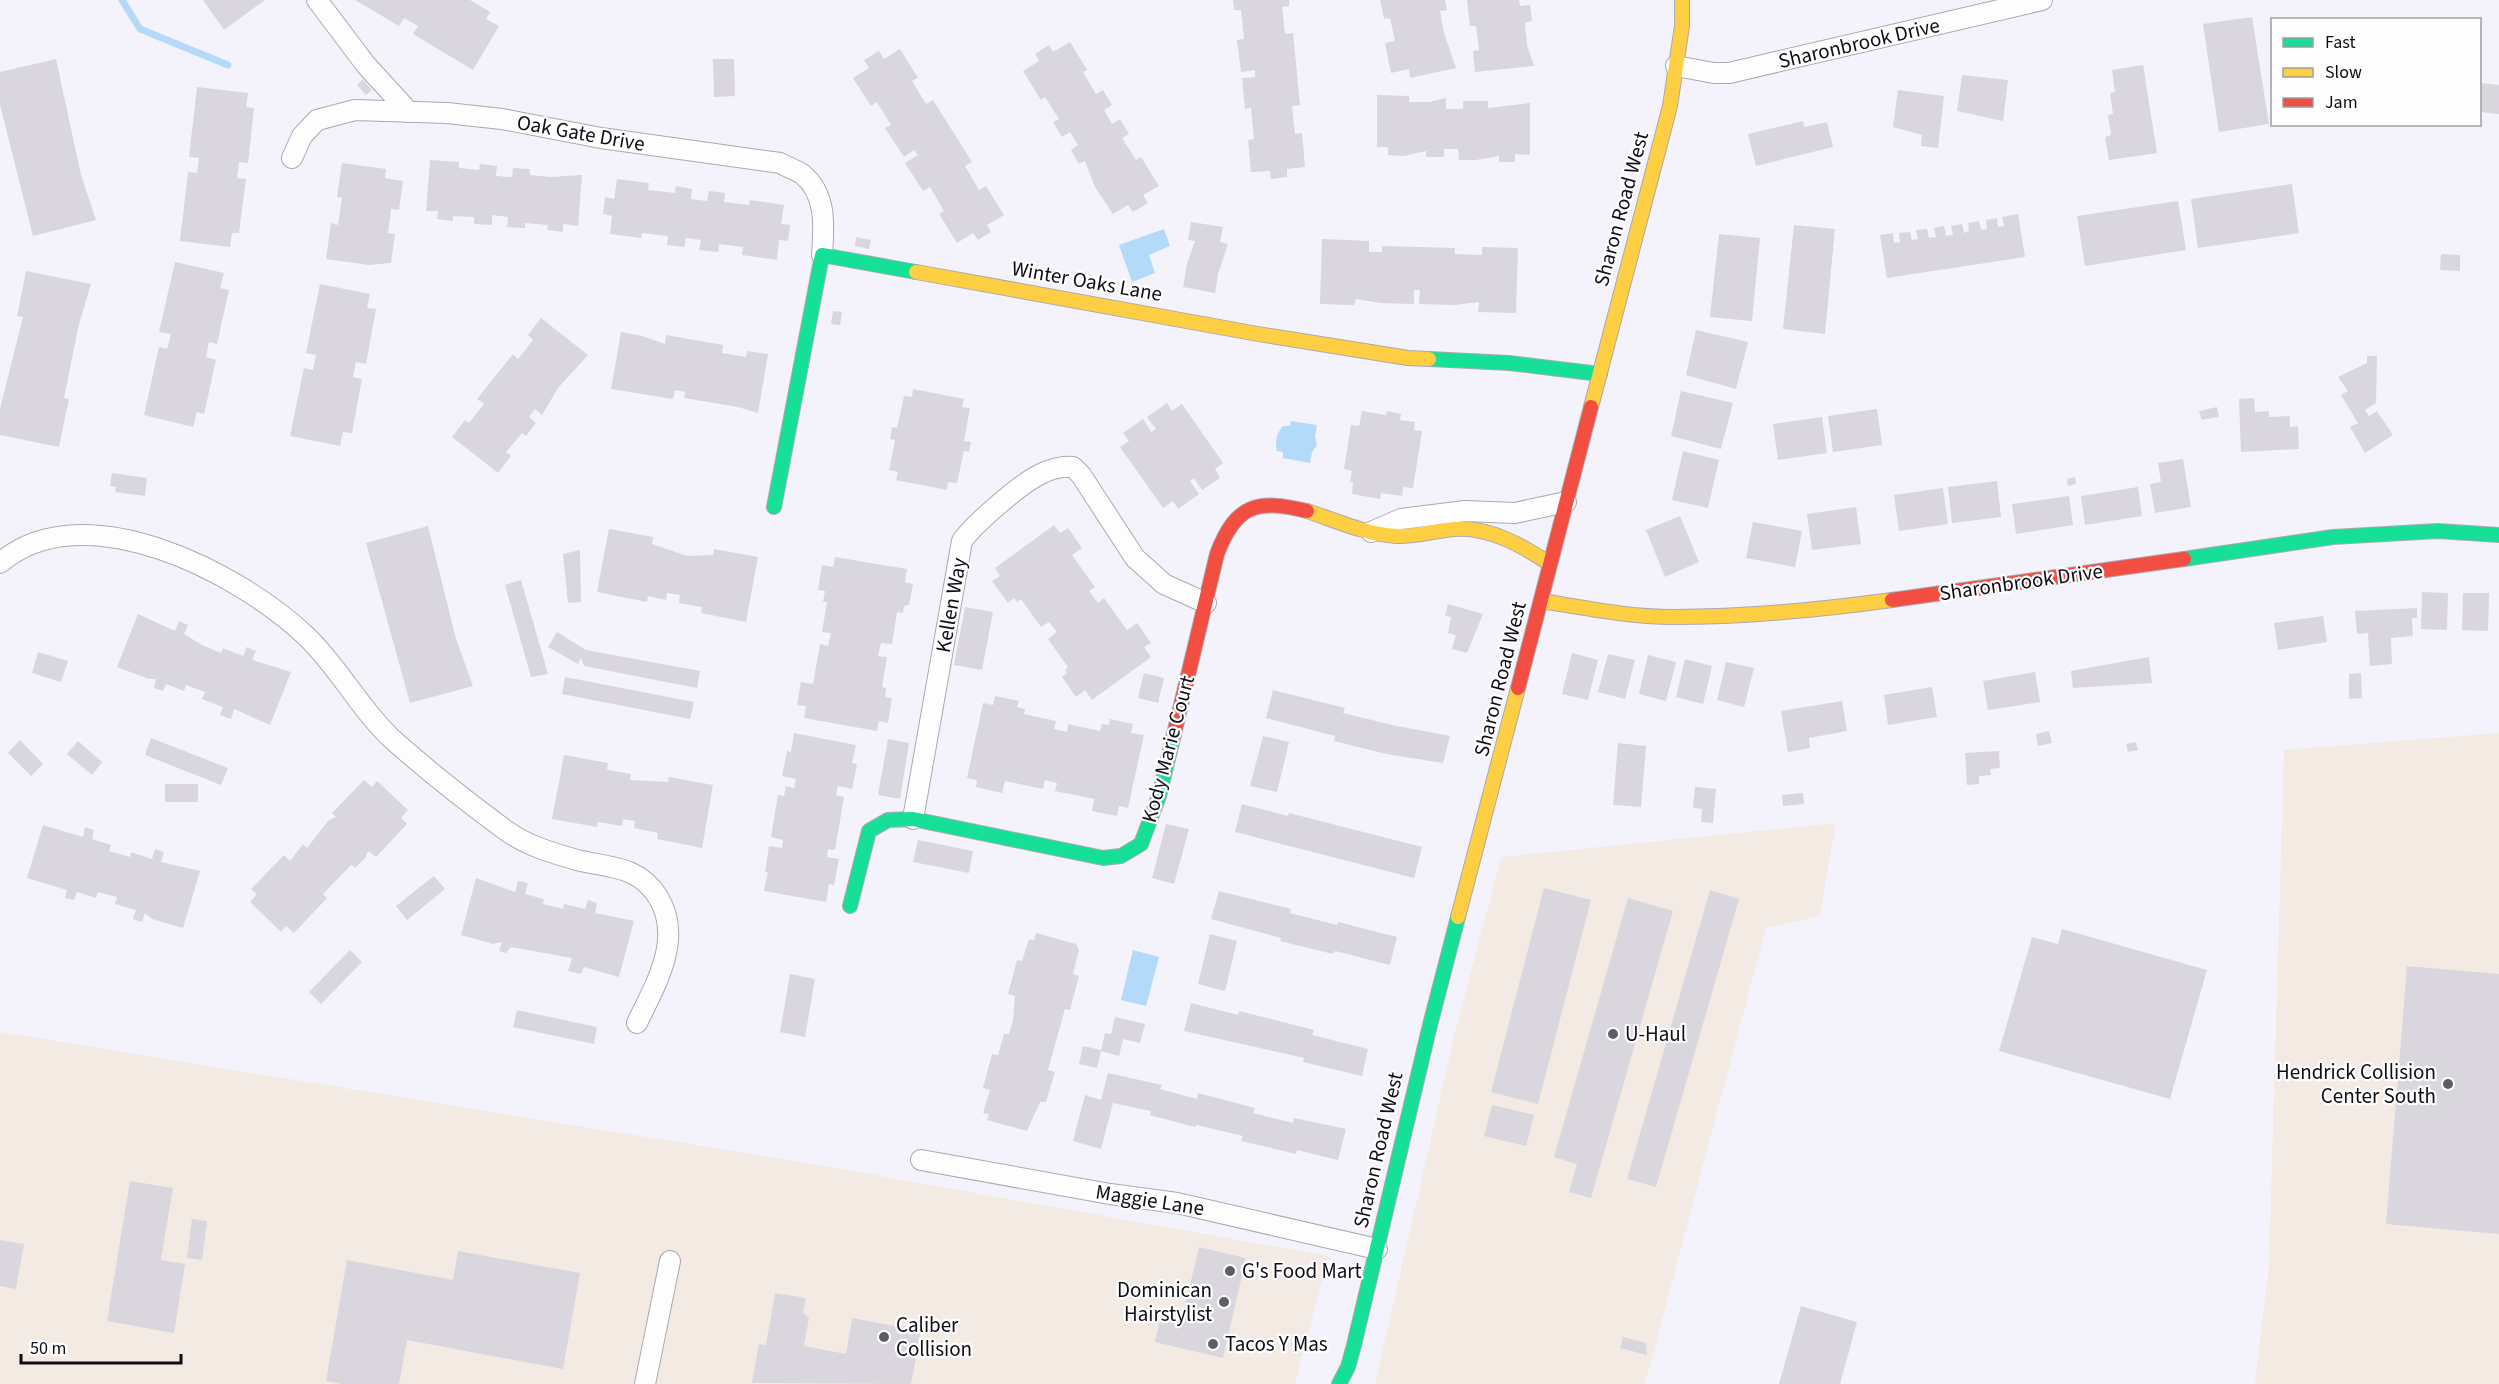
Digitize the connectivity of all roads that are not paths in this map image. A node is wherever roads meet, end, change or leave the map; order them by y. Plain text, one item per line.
1 (316, 0) edge
2 (1682, 0) edge
3 (2042, 0) edge
4 (1676, 66) junction
5 (409, 112) junction
6 (292, 158) dead end
7 (822, 255) junction
8 (1600, 374) junction
9 (1566, 502) junction
10 (774, 507) dead end
11 (1475, 520) junction
12 (1371, 532) joint
13 (2499, 536) edge
14 (0, 563) edge
15 (1550, 564) junction
16 (1542, 601) junction
17 (1206, 603) junction
18 (913, 819) junction
19 (850, 906) dead end
20 (637, 1023) dead end
21 (921, 1160) dead end
22 (1377, 1249) junction
23 (670, 1261) dead end
24 (1348, 1367) junction
25 (645, 1384) edge
26 (1339, 1384) edge
27 (1348, 1384) edge

1 - 5 street
2 - 4 street, Sharon Road West
3 - 4 street, Sharonbrook Drive
4 - 8 street, Sharon Road West
5 - 6 street, Oak Gate Drive
5 - 7 street, Oak Gate Drive
7 - 8 street, Winter Oaks Lane
7 - 10 street
8 - 9 street, Sharon Road West
9 - 11 street, Kody Marie Court
9 - 15 street, Sharon Road West
11 - 12 street, Kody Marie Court
11 - 15 street, Kody Marie Court
12 - 17 street, Kody Marie Court
13 - 16 street, Sharonbrook Drive
14 - 20 street
15 - 16 street, Sharon Road West
16 - 22 street, Sharon Road West
17 - 18 street, Kody Marie Court
17 - 18 street, Kellen Way
18 - 19 street, Kody Marie Court
21 - 22 street, Maggie Lane
22 - 24 street, Sharon Road West
23 - 25 street
24 - 26 street, Sharon Road West
24 - 27 street, Sharon Road West

